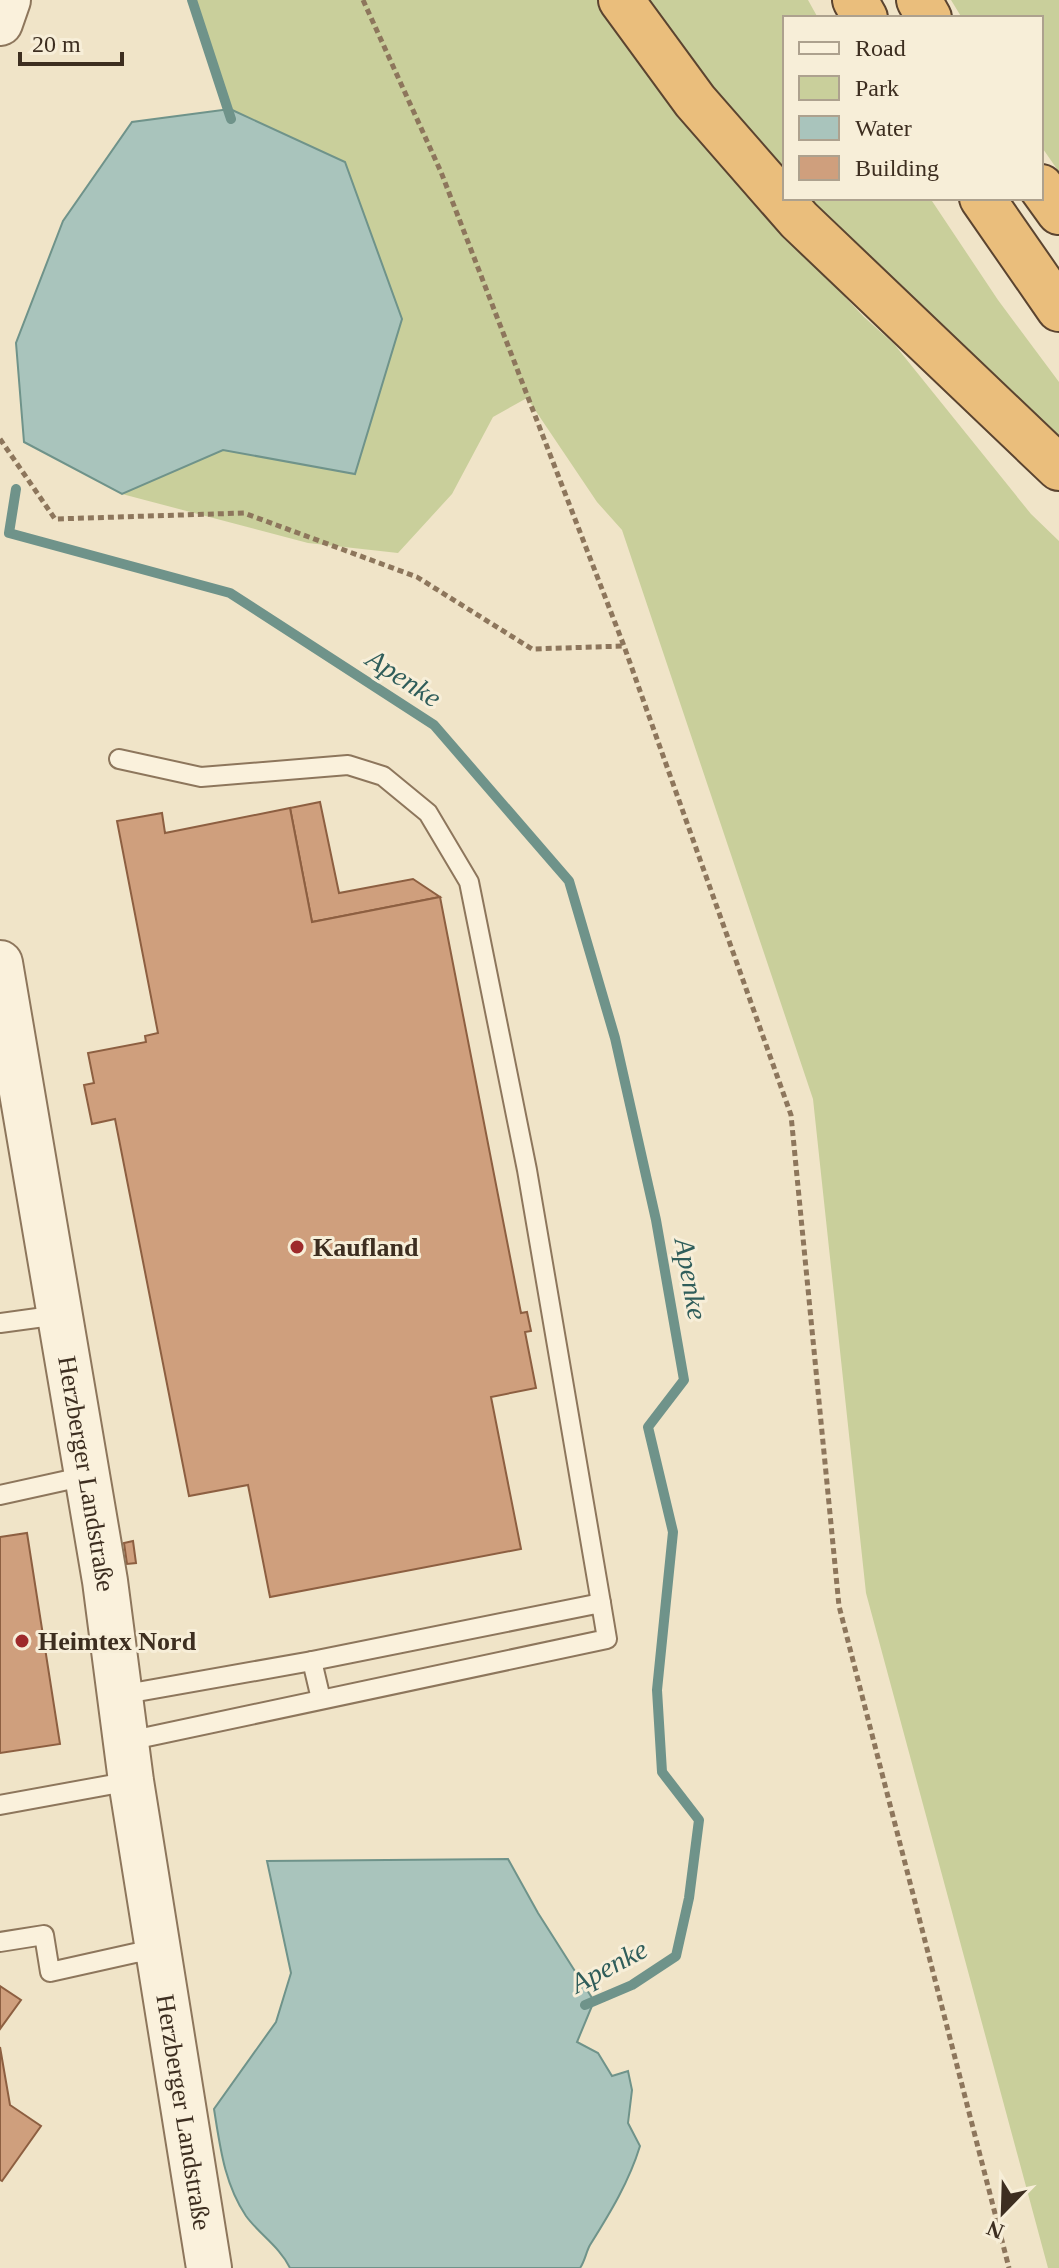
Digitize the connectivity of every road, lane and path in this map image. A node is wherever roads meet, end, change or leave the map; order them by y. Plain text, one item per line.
1 (8, 0) edge
2 (363, 0) edge
3 (621, 0) edge
4 (0, 23) edge
5 (1043, 190) edge
6 (983, 200) edge
7 (1059, 212) edge
8 (1059, 309) edge
9 (0, 439) edge
10 (1059, 468) edge
11 (624, 646) junction
12 (119, 759) dead end
13 (0, 963) edge
14 (59, 1315) junction
15 (0, 1323) edge
16 (86, 1476) junction
17 (0, 1495) edge
18 (601, 1603) junction
19 (312, 1661) junction
20 (120, 1695) junction
21 (321, 1699) junction
22 (129, 1761) junction
23 (0, 1805) edge
24 (0, 1942) edge
25 (157, 1951) junction
26 (209, 2268) edge
27 (1009, 2268) edge

1 - 4 street
2 - 11 path
3 - 10 highway
5 - 7 highway
6 - 8 highway
9 - 11 path
11 - 27 path
12 - 18 lane
13 - 14 street, Herzberger Landstraße
14 - 15 lane
14 - 16 street, Herzberger Landstraße
16 - 17 lane
16 - 20 street, Herzberger Landstraße
18 - 19 lane
18 - 21 lane
19 - 20 lane
19 - 21 lane
20 - 22 street, Herzberger Landstraße
21 - 22 lane
22 - 23 lane
22 - 25 street, Herzberger Landstraße
24 - 25 lane
25 - 26 street, Herzberger Landstraße

